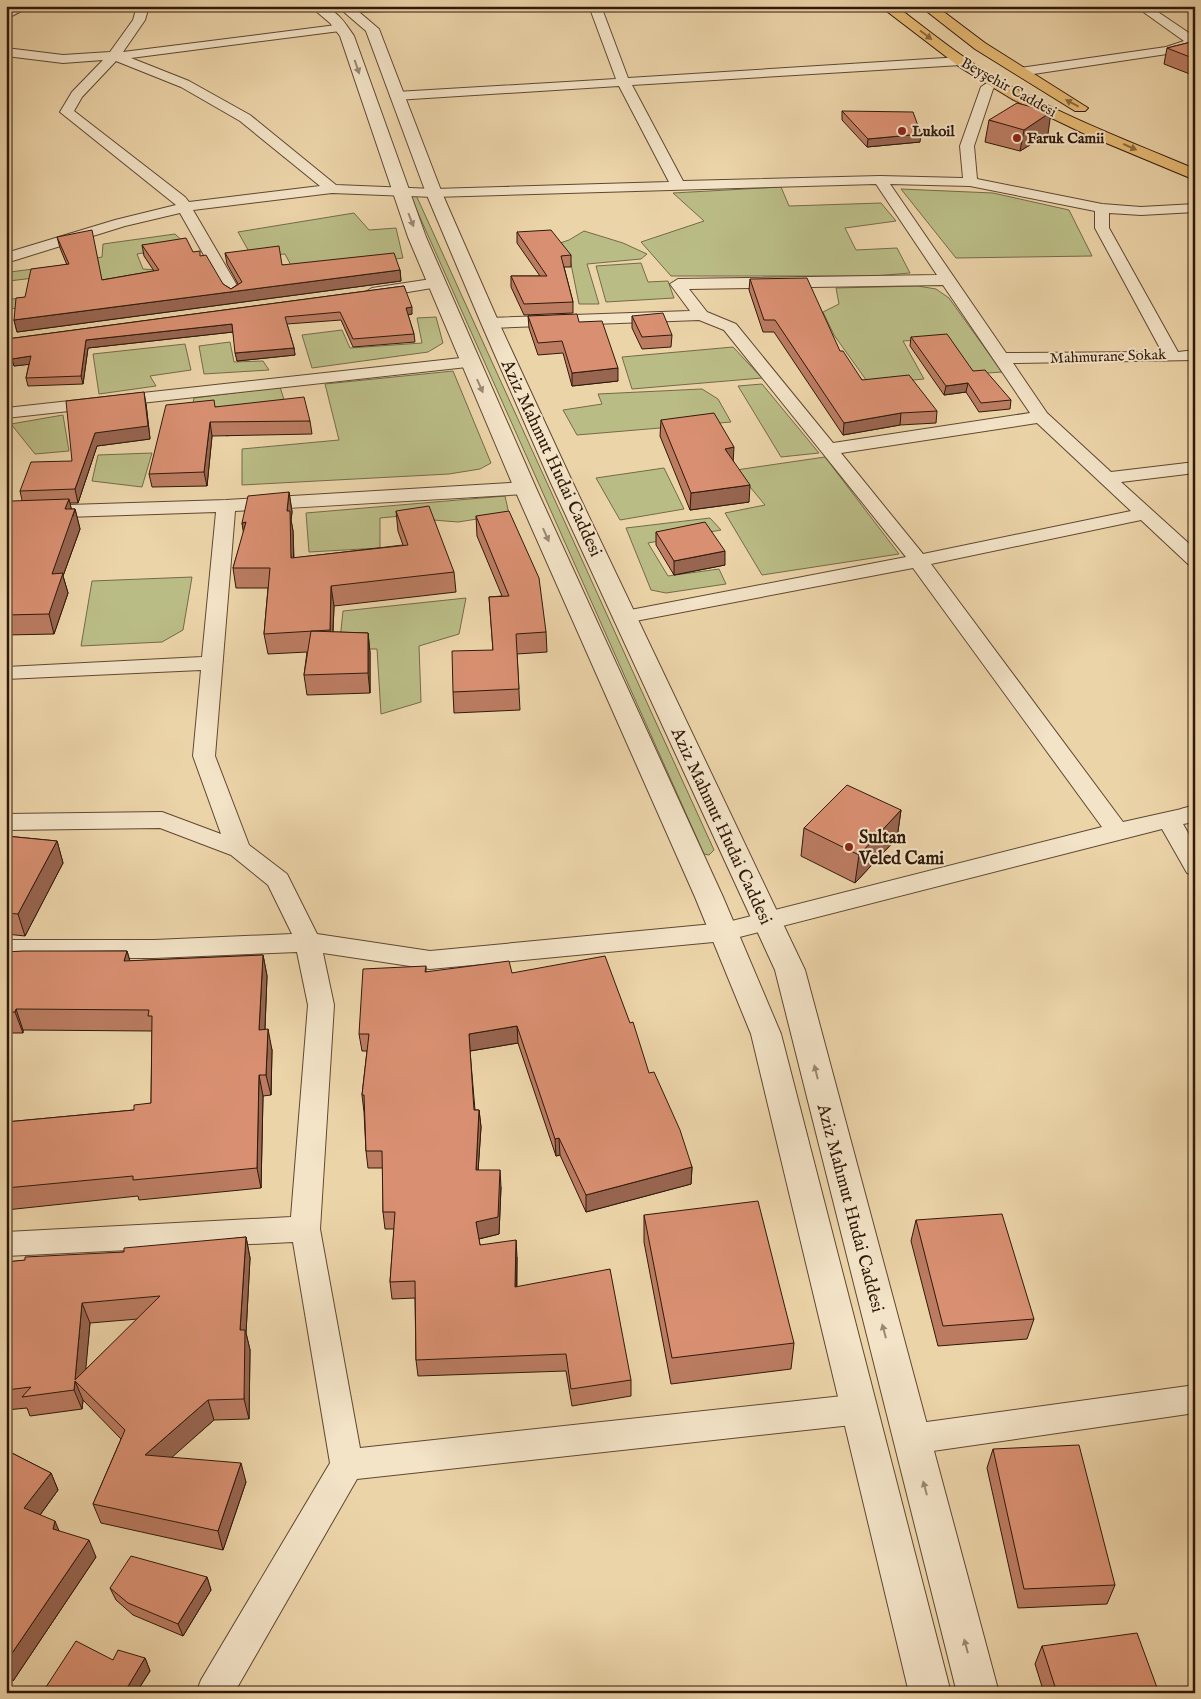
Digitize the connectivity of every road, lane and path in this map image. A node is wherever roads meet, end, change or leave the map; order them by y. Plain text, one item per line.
1 (25, 6) edge
2 (143, 6) edge
3 (419, 6) edge
4 (596, 6) edge
5 (887, 6) edge
6 (928, 6) edge
7 (942, 6) edge
8 (1141, 6) edge
9 (338, 11) edge
10 (6, 16) edge
11 (953, 24) junction
12 (1194, 42) edge
13 (6, 52) edge
14 (114, 56) junction
15 (961, 61) junction
16 (1020, 72) junction
17 (994, 82) junction
18 (624, 83) junction
19 (396, 96) junction
20 (1195, 162) edge
21 (1195, 175) edge
22 (880, 180) junction
23 (970, 182) junction
24 (679, 187) junction
25 (332, 188) junction
26 (400, 191) junction
27 (434, 193) junction
28 (186, 207) junction
29 (1102, 208) junction
30 (1195, 208) edge
31 (6, 258) edge
32 (947, 280) junction
33 (438, 283) junction
34 (234, 294) edge
35 (353, 296) edge
36 (701, 315) junction
37 (490, 324) junction
38 (1195, 355) edge
39 (1173, 357) junction
40 (1000, 358) junction
41 (470, 362) junction
42 (6, 413) edge
43 (1042, 417) junction
44 (829, 449) junction
45 (1195, 467) edge
46 (1105, 478) junction
47 (525, 488) junction
48 (226, 506) junction
49 (6, 513) edge
50 (1144, 514) junction
51 (1195, 560) edge
52 (918, 561) junction
53 (625, 617) junction
54 (212, 663) junction
55 (6, 673) edge
56 (1187, 816) edge
57 (6, 822) edge
58 (1117, 831) junction
59 (239, 849) junction
60 (1195, 867) edge
61 (767, 921) junction
62 (724, 932) junction
63 (308, 942) junction
64 (6, 949) edge
65 (305, 1229) junction
66 (6, 1244) edge
67 (1195, 1399) edge
68 (861, 1408) junction
69 (912, 1439) junction
70 (347, 1465) junction
71 (214, 1693) edge
72 (930, 1693) edge
73 (978, 1693) edge

1 - 10 street
2 - 14 street
3 - 9 street
4 - 18 street
5 -> 15 highway, Beyşehir Caddesi
6 - 11 highway, Beyşehir Caddesi
7 - 11 highway
8 - 12 street
9 - 14 street
9 - 19 street, Aziz Mahmut Hudai Caddesi
9 -> 26 street, Aziz Mahmut Hudai Caddesi
11 - 16 highway, Beyşehir Caddesi
12 - 16 street
13 - 14 street
14 - 25 street
14 - 28 street
15 - 17 highway, Beyşehir Caddesi
15 - 18 street
20 -> 16 highway, Beyşehir Caddesi
17 -> 21 highway, Beyşehir Caddesi
17 - 23 street
18 - 19 street
18 - 24 street
19 - 27 street, Aziz Mahmut Hudai Caddesi
22 - 23 street
22 - 24 street
22 - 32 street
23 - 29 street
24 - 27 street
25 - 26 street
25 - 28 street
26 - 27 street
26 -> 33 street, Aziz Mahmut Hudai Caddesi
27 - 37 street, Aziz Mahmut Hudai Caddesi
28 - 31 street
28 - 34 street
29 - 30 street
29 - 39 street, Mahmurane Sokak
32 - 36 street
32 - 40 street
33 - 35 street
33 - 41 street, Aziz Mahmut Hudai Caddesi
36 - 37 street
36 - 44 street
37 - 53 street, Aziz Mahmut Hudai Caddesi
38 - 39 street
39 - 40 street, Mahmurane Sokak
40 - 43 street
41 - 42 street
41 -> 47 street, Aziz Mahmut Hudai Caddesi
43 - 44 street
43 - 46 street
44 - 52 street
45 - 46 street
46 - 50 street
47 - 48 street
47 -> 62 street, Aziz Mahmut Hudai Caddesi
48 - 49 street
48 - 54 street
50 - 51 street
50 - 52 street
52 - 53 street
52 - 58 street
53 - 61 street, Aziz Mahmut Hudai Caddesi
54 - 55 street
54 - 59 street
56 - 58 street
56 - 60 street
57 - 59 street
58 - 61 street
59 - 63 street
61 - 62 street
69 -> 61 street, Aziz Mahmut Hudai Caddesi
62 - 63 street
62 - 68 street, Aziz Mahmut Hudai Caddesi
63 - 64 street
63 - 65 street
65 - 66 street
65 - 70 street
67 - 69 street
68 - 70 street
68 - 72 street, Aziz Mahmut Hudai Caddesi
73 -> 69 street, Aziz Mahmut Hudai Caddesi
70 - 71 street

